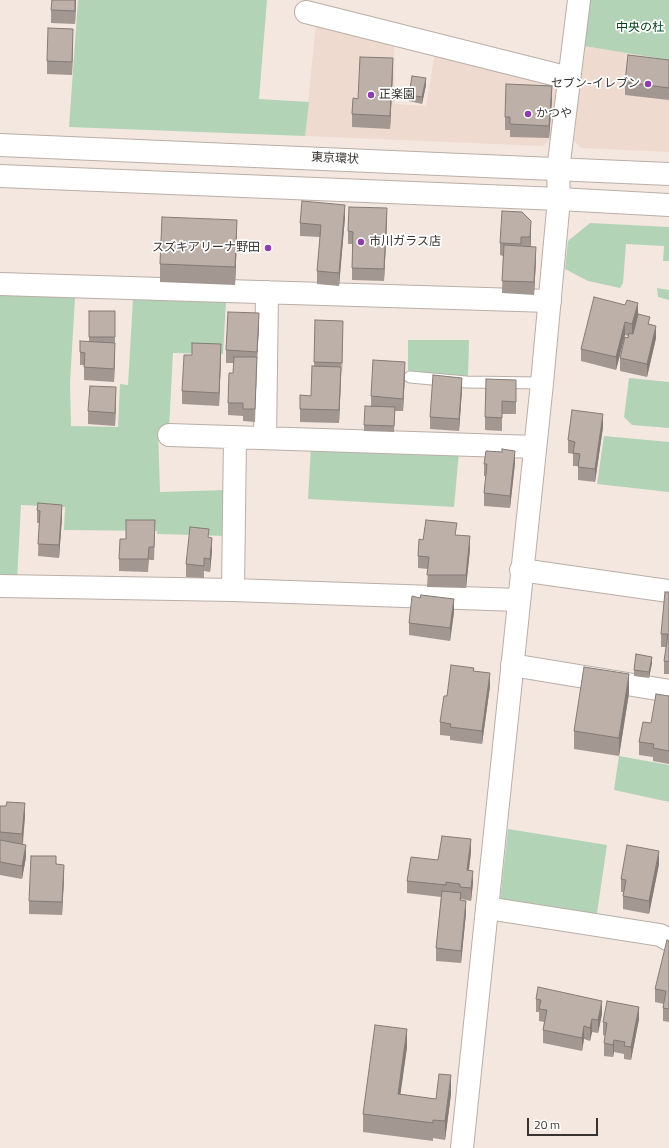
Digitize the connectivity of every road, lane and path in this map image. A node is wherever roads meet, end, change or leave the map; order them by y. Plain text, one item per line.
1 (579, 0) edge
2 (306, 12) dead end
3 (569, 78) junction
4 (0, 145) edge
5 (558, 170) junction
6 (669, 174) edge
7 (0, 176) edge
8 (559, 199) junction
9 (669, 205) edge
10 (0, 284) edge
11 (267, 292) junction
12 (550, 301) junction
13 (410, 377) dead end
14 (542, 383) junction
15 (168, 435) dead end
16 (234, 437) junction
17 (265, 438) junction
18 (535, 446) junction
19 (521, 570) junction
20 (0, 586) edge
21 (233, 590) junction
22 (669, 591) edge
23 (518, 600) junction
24 (512, 665) junction
25 (669, 691) edge
26 (487, 908) junction
27 (669, 940) edge
28 (462, 1148) edge

1 - 3 main road
2 - 3 main road
3 - 5 main road
4 - 5 main road, 東京環状
5 - 6 main road, 東京環状
5 - 8 main road
7 - 8 main road
8 - 9 main road
8 - 12 main road
10 - 11 main road
11 - 12 main road
11 - 17 main road
12 - 14 main road
13 - 14 lane
14 - 18 main road
15 - 16 main road
16 - 17 main road
16 - 21 main road
17 - 18 main road
18 - 19 main road
19 - 22 main road
19 - 23 main road
20 - 21 main road
21 - 23 main road
23 - 24 main road
24 - 25 main road
24 - 26 main road
26 - 27 main road
26 - 28 main road

